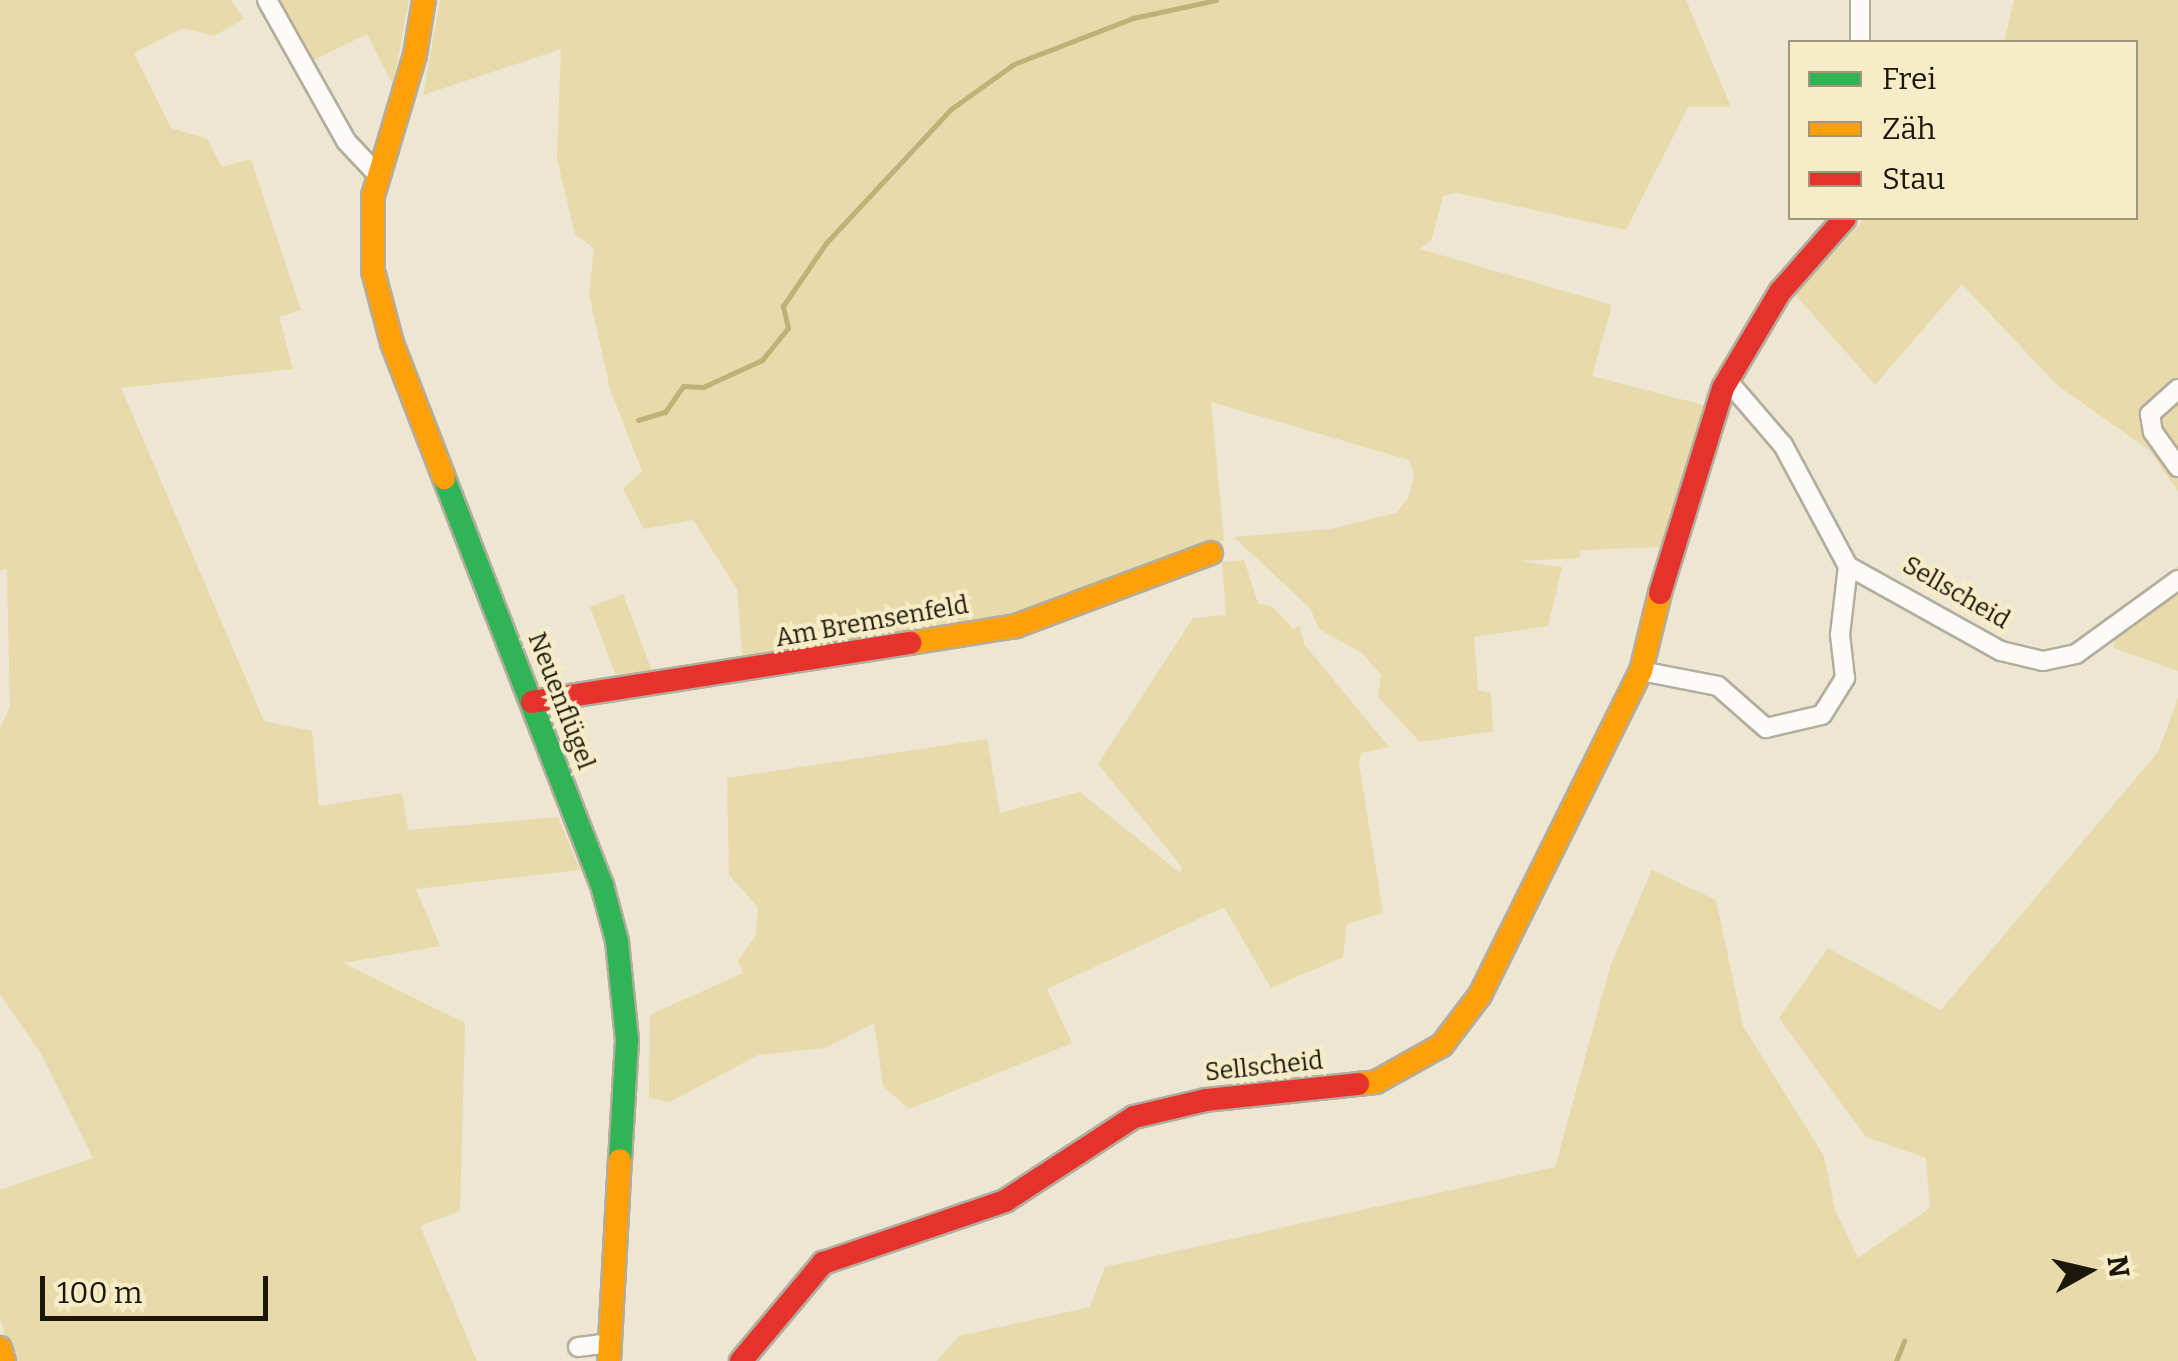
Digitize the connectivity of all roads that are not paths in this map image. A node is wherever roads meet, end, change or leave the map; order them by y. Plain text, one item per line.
1 (267, 0) edge
2 (424, 0) edge
3 (1860, 0) edge
4 (1860, 40) edge
5 (377, 174) junction
6 (1843, 220) edge
7 (1727, 380) junction
8 (2178, 389) edge
9 (2178, 467) edge
10 (1210, 553) dead end
11 (1848, 566) junction
12 (2178, 580) edge
13 (1641, 670) junction
14 (532, 702) junction
15 (578, 1347) dead end
16 (0, 1348) edge
17 (609, 1352) edge
18 (4, 1361) edge
19 (741, 1361) edge

1 - 5 street
2 - 5 street, Neuenflügel
3 - 4 street
5 - 14 street, Neuenflügel
6 - 7 street, Sellscheid
7 - 11 street
7 - 13 street, Sellscheid
8 - 9 street
10 - 14 street, Am Bremsenfeld
11 - 12 street, Sellscheid
11 - 13 street
13 - 19 street, Sellscheid
14 - 17 street, Neuenflügel
15 - 17 street, Neuenflügel
16 - 18 street

